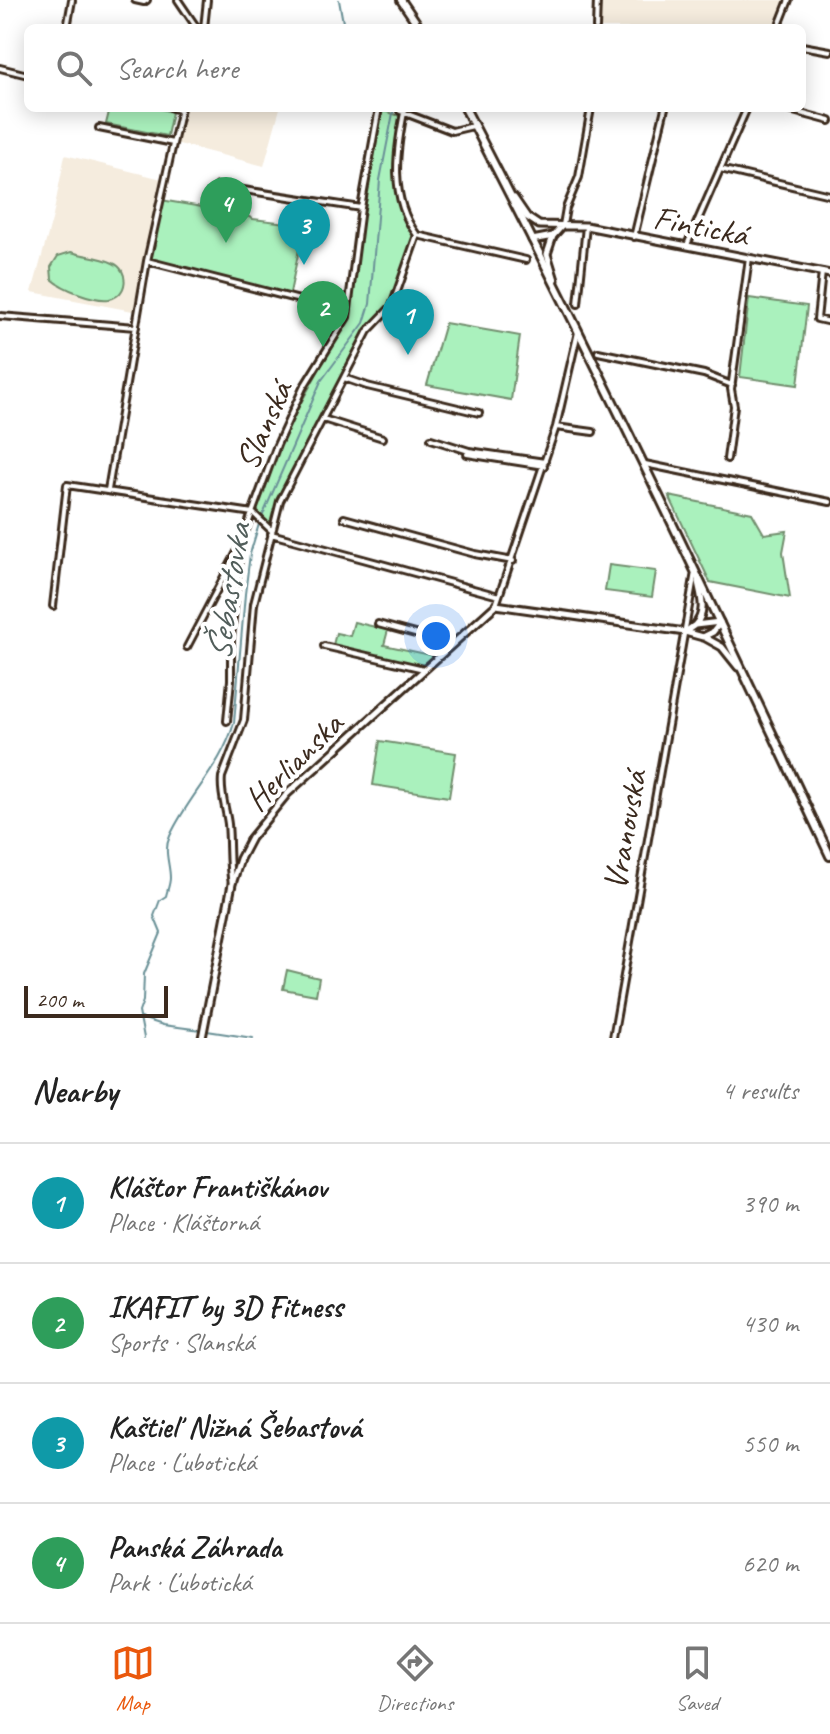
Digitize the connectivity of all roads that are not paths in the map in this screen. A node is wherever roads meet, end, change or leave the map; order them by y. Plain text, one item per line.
1 (72, 0) edge
2 (135, 0) edge
3 (147, 0) edge
4 (178, 0) edge
5 (207, 0) edge
6 (401, 0) edge
7 (597, 0) edge
8 (789, 0) edge
9 (68, 24) edge
10 (194, 24) edge
11 (204, 24) edge
12 (417, 24) edge
13 (596, 24) edge
14 (780, 24) edge
15 (806, 47) edge
16 (830, 51) edge
17 (0, 68) edge
18 (24, 74) edge
19 (179, 112) edge
20 (378, 112) edge
21 (403, 112) edge
22 (405, 112) edge
23 (467, 112) edge
24 (590, 112) edge
25 (664, 112) edge
26 (745, 112) edge
27 (797, 112) edge
28 (830, 121) edge
29 (474, 125) junction
30 (99, 128) dead end
31 (173, 143) junction
32 (720, 169) junction
33 (218, 186) dead end
34 (508, 190) junction
35 (830, 195) edge
36 (361, 208) junction
37 (563, 225) junction
38 (548, 226) junction
39 (586, 226) junction
40 (417, 235) junction
41 (553, 236) junction
42 (634, 237) junction
43 (532, 240) junction
44 (687, 246) junction
45 (749, 258) junction
46 (526, 260) dead end
47 (147, 261) junction
48 (822, 272) junction
49 (830, 274) edge
50 (558, 289) junction
51 (578, 304) dead end
52 (0, 316) edge
53 (347, 317) junction
54 (830, 322) edge
55 (136, 327) junction
56 (579, 329) junction
57 (598, 352) dead end
58 (344, 378) junction
59 (732, 385) junction
60 (466, 410) junction
61 (479, 413) dead end
62 (465, 417) dead end
63 (323, 419) junction
64 (556, 427) junction
65 (593, 432) dead end
66 (383, 438) dead end
67 (431, 439) dead end
68 (467, 454) dead end
69 (727, 459) dead end
70 (544, 464) junction
71 (645, 464) junction
72 (108, 490) junction
73 (830, 502) edge
74 (254, 516) junction
75 (344, 518) dead end
76 (270, 531) junction
77 (240, 546) junction
78 (513, 561) junction
79 (695, 569) junction
80 (226, 572) junction
81 (238, 574) junction
82 (499, 596) junction
83 (496, 605) junction
84 (53, 606) dead end
85 (721, 622) junction
86 (378, 624) dead end
87 (695, 625) junction
88 (685, 632) junction
89 (703, 637) junction
90 (452, 644) junction
91 (324, 646) dead end
92 (187, 647) dead end
93 (424, 669) junction
94 (746, 677) junction
95 (227, 721) dead end
96 (830, 856) edge
97 (228, 859) junction
98 (240, 861) junction
99 (232, 884) junction
100 (203, 1033) edge
101 (613, 1038) edge

1 - 9 street
2 - 3 street
4 - 10 street
5 - 11 street
6 - 12 main road
7 - 13 street
8 - 14 street
15 - 16 street
17 - 18 street
19 - 31 street
20 - 36 street, Slanská
21 - 40 street
22 - 29 street
23 - 29 main road
24 - 37 street
25 - 42 street
26 - 32 street
27 - 28 street
29 - 34 main road
30 - 31 street
31 - 47 street
32 - 35 street
32 - 44 street
33 - 36 street
34 - 38 street
34 - 43 main road
36 - 53 street, Slanská
37 - 38 street, Fintická
37 - 39 street, Fintická
37 - 41 street
38 - 43 street
39 - 42 street, Fintická
39 - 51 street
40 - 46 street
40 - 58 street, Slanská
41 - 43 street
41 - 50 street
42 - 44 street, Fintická
43 - 50 main road
44 - 45 street, Fintická
45 - 48 street, Fintická
45 - 59 street
47 - 53 street
47 - 55 street
48 - 49 street, Fintická
48 - 54 street
50 - 56 main road
52 - 55 street
53 - 74 street, Slanská
55 - 72 street
56 - 64 street
56 - 71 main road
57 - 59 street
58 - 60 street
58 - 63 street, Slanská
59 - 69 street
60 - 61 street
60 - 62 street
63 - 66 street, Slanská
63 - 76 street, Slanská
64 - 65 street
64 - 70 street
67 - 70 street
68 - 70 street
70 - 78 street
71 - 73 street
71 - 79 main road
72 - 74 street
72 - 84 street
74 - 76 street
74 - 77 street, Slanská
75 - 78 street
76 - 82 street
76 - 97 street, Slanská
77 - 80 street
77 - 81 street, Slanská
78 - 82 street
79 - 85 main road
79 - 87 street
79 - 88 street, Vranovská
80 - 81 street
80 - 92 street
81 - 95 street, Slanská
82 - 83 street
83 - 88 street
83 - 90 street, Herlianska
85 - 87 street
85 - 89 street
85 - 94 main road
86 - 90 street
87 - 88 street
88 - 89 street
88 - 101 street, Vranovská
89 - 94 street
90 - 93 street, Herlianska
91 - 93 street
93 - 98 street, Herlianska
94 - 96 main road
97 - 98 street
97 - 99 street, Slanská
98 - 99 street, Herlianska
99 - 100 street, Herlianska

